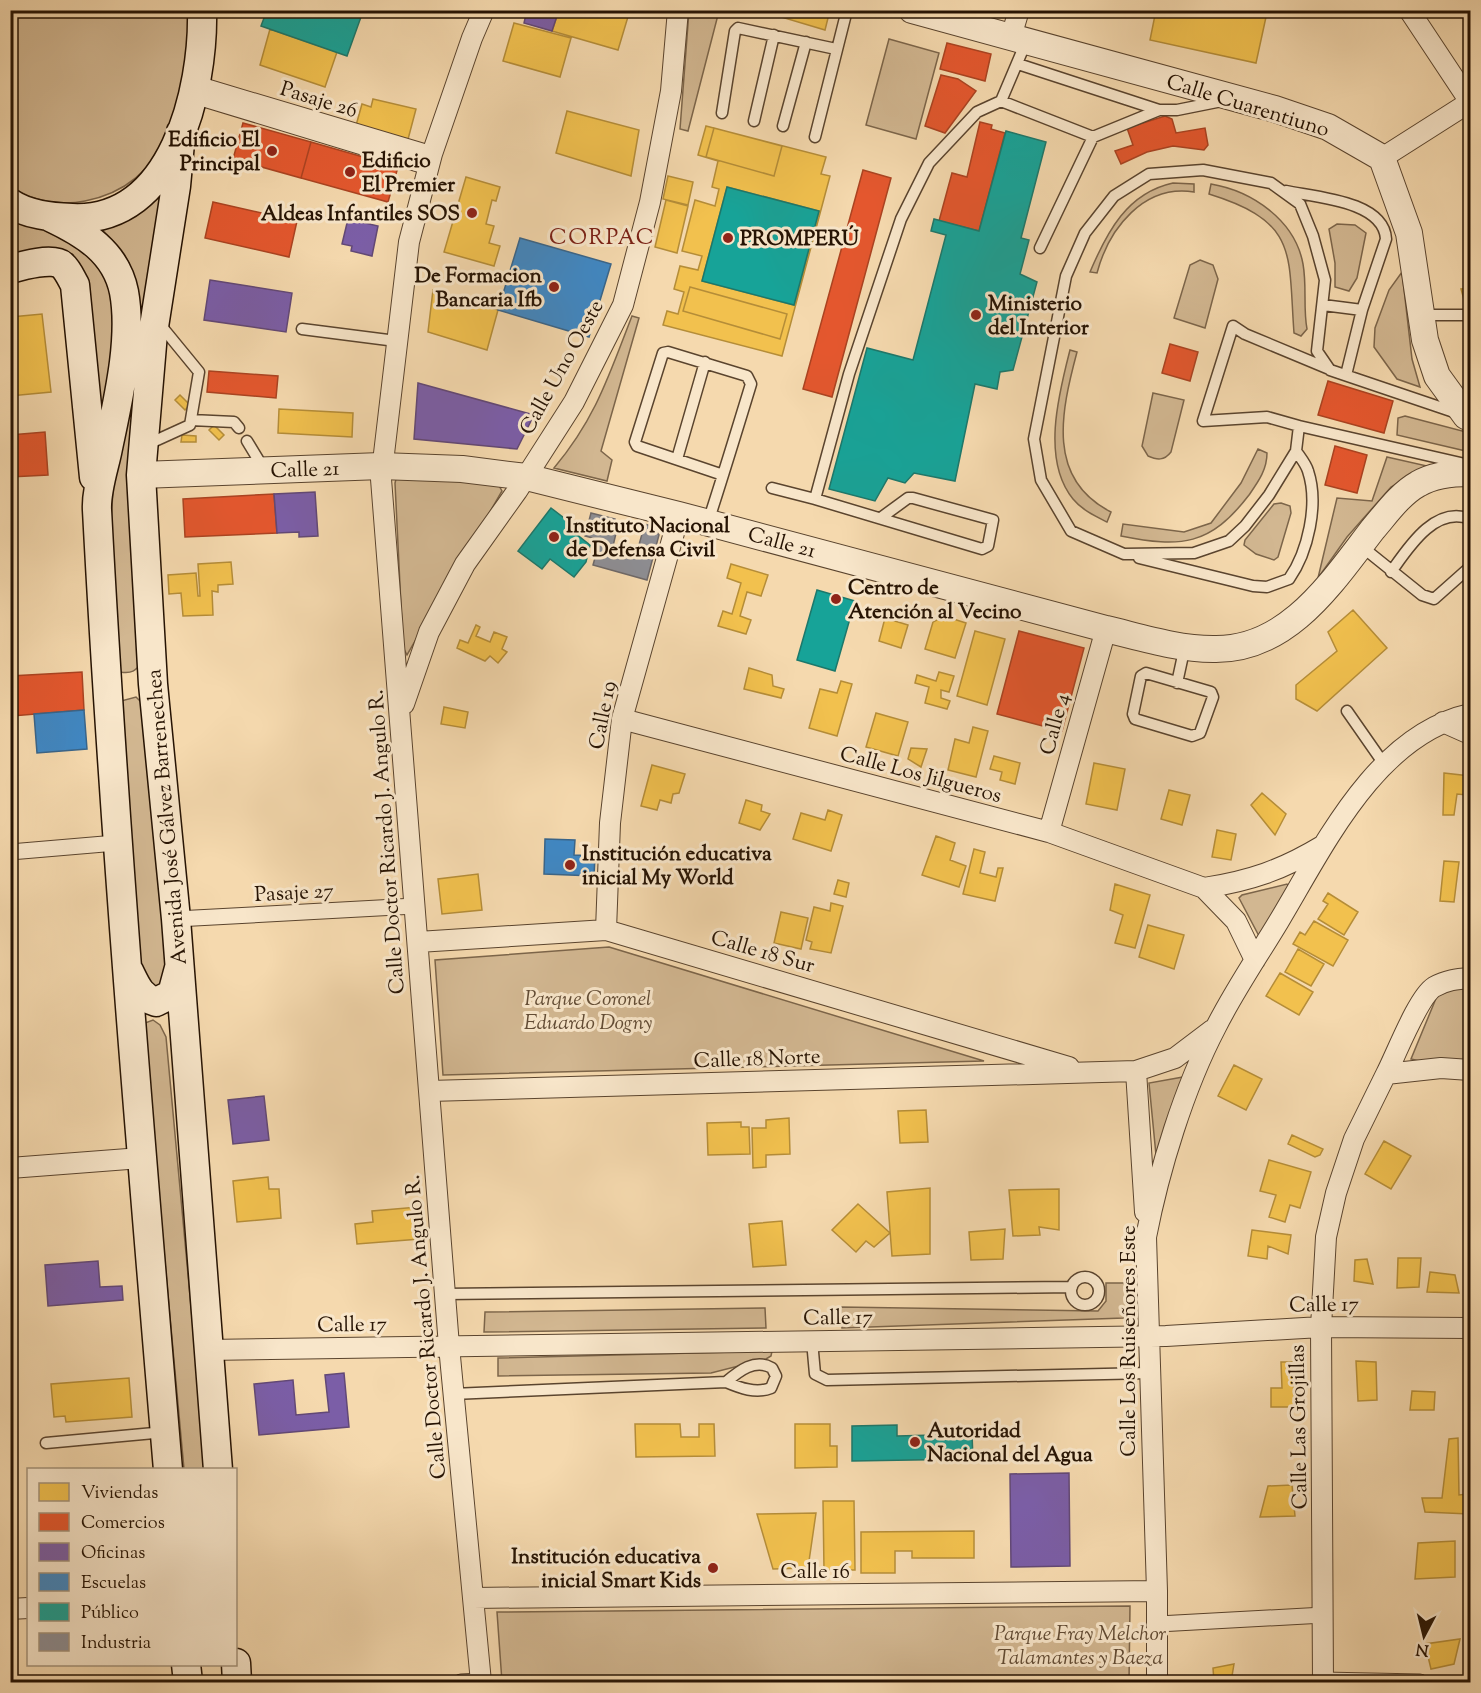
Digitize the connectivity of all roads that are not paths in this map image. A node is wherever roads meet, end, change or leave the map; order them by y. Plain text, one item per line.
1 (202, 10) edge
2 (219, 10) edge
3 (484, 10) edge
4 (678, 10) edge
5 (847, 10) edge
6 (912, 10) edge
7 (1019, 10) edge
8 (1394, 10) edge
9 (1411, 15) edge
10 (774, 35) junction
11 (806, 42) junction
12 (1019, 48) junction
13 (836, 49) junction
14 (194, 82) junction
15 (1237, 99) junction
16 (1001, 101) junction
17 (1470, 102) edge
18 (1159, 110) junction
19 (722, 113) dead end
20 (754, 121) dead end
21 (783, 126) dead end
22 (181, 132) junction
23 (815, 137) dead end
24 (1093, 137) junction
25 (1382, 158) junction
26 (430, 160) junction
27 (1281, 190) junction
28 (12, 206) edge
29 (50, 217) junction
30 (1040, 248) dead end
31 (10, 269) edge
32 (1323, 305) junction
33 (1362, 310) junction
34 (1421, 315) junction
35 (1470, 315) edge
36 (155, 318) junction
37 (302, 329) dead end
38 (396, 341) junction
39 (705, 362) junction
40 (1330, 370) junction
41 (1346, 375) junction
42 (1468, 417) edge
43 (191, 420) junction
44 (1299, 426) junction
45 (239, 428) dead end
46 (247, 441) dead end
47 (143, 446) junction
48 (1296, 451) junction
49 (676, 459) junction
50 (381, 466) junction
51 (1470, 466) edge
52 (265, 470) junction
53 (1470, 473) edge
54 (141, 475) junction
55 (723, 475) junction
56 (526, 477) junction
57 (772, 488) dead end
58 (815, 500) junction
59 (97, 504) junction
60 (678, 515) junction
61 (882, 518) junction
62 (1470, 519) edge
63 (708, 523) junction
64 (1361, 545) junction
65 (1124, 554) junction
66 (1470, 567) edge
67 (1392, 572) junction
68 (1106, 629) junction
69 (1185, 646) junction
70 (1177, 683) junction
71 (153, 684) junction
72 (107, 687) junction
73 (1347, 711) dead end
74 (1470, 714) edge
75 (400, 715) junction
76 (622, 719) junction
77 (1443, 722) junction
78 (1470, 734) edge
79 (1384, 764) junction
80 (1049, 832) junction
81 (116, 843) junction
82 (1324, 844) junction
83 (10, 852) edge
84 (1204, 888) junction
85 (415, 906) junction
86 (176, 919) junction
87 (606, 930) junction
88 (418, 942) junction
89 (1255, 960) junction
90 (127, 966) junction
91 (180, 966) junction
92 (1470, 978) edge
93 (1216, 1027) junction
94 (135, 1042) junction
95 (186, 1045) junction
96 (1470, 1070) edge
97 (1136, 1071) junction
98 (1086, 1072) junction
99 (1386, 1074) junction
100 (429, 1091) junction
101 (141, 1158) junction
102 (10, 1167) edge
103 (1146, 1238) junction
104 (1072, 1287) dead end
105 (445, 1294) junction
106 (1322, 1327) junction
107 (1470, 1328) edge
108 (1148, 1336) junction
109 (812, 1341) junction
110 (449, 1346) junction
111 (207, 1350) junction
112 (1149, 1373) junction
113 (726, 1382) dead end
114 (453, 1394) junction
115 (165, 1432) junction
116 (46, 1443) dead end
117 (168, 1468) edge
118 (218, 1468) edge
119 (1157, 1591) junction
120 (473, 1598) junction
121 (27, 1608) edge
122 (10, 1609) edge
123 (1324, 1614) junction
124 (1158, 1624) junction
125 (186, 1666) edge
126 (236, 1666) edge
127 (1323, 1681) edge
128 (481, 1682) edge
129 (188, 1683) edge
130 (237, 1683) edge
131 (461, 1683) edge
132 (1157, 1683) edge
133 (1420, 1683) edge

1 - 14 main road
2 - 14 main road
3 - 26 street, Calle Doctor Ricardo J. Angulo R.
4 - 56 street, Calle Uno Oeste
5 - 13 lane
6 - 12 street, Calle Cuarentiuno
7 - 12 street
8 - 9 street
9 - 17 street
10 - 11 lane
10 - 19 lane
10 - 20 lane
11 - 13 lane
11 - 21 lane
12 - 15 street, Calle Cuarentiuno
12 - 16 lane
12 - 18 lane
13 - 23 lane
14 - 22 main road
14 - 26 street, Pasaje 26
15 - 18 lane
15 - 25 street, Calle Cuarentiuno
16 - 24 lane
16 - 58 lane
17 - 25 street
18 - 24 lane
22 - 29 main road
22 - 36 main road, Avenida José Gálvez Barrenechea
24 - 30 lane
25 - 34 street
26 - 38 street, Calle Doctor Ricardo J. Angulo R.
27 - 32 lane
27 - 33 lane
27 - 65 lane
28 - 29 main road
29 - 59 main road
31 - 59 main road
32 - 33 lane
32 - 40 lane
33 - 41 lane
34 - 35 lane
34 - 42 street
36 - 43 lane
36 - 47 main road, Avenida José Gálvez Barrenechea
37 - 38 lane
38 - 50 street, Calle Doctor Ricardo J. Angulo R.
39 - 49 lane
39 - 49 lane
39 - 55 lane
40 - 41 lane
40 - 44 lane
41 - 42 lane
43 - 45 lane
43 - 47 lane
44 - 48 lane
44 - 51 lane
46 - 52 lane
47 - 54 main road, Avenida José Gálvez Barrenechea
48 - 65 lane
48 - 65 lane
49 - 55 lane
50 - 52 street, Calle 21
50 - 56 street, Calle 21
50 - 75 street, Calle Doctor Ricardo J. Angulo R.
52 - 54 street, Calle 21
53 - 64 street, Calle 21
54 - 71 main road, Avenida José Gálvez Barrenechea
55 - 63 lane
56 - 60 street, Calle 21
56 - 75 street, Calle Uno Oeste
57 - 58 lane
58 - 61 lane
59 - 72 main road
60 - 63 street, Calle 21
60 - 76 street, Calle 19
61 - 61 lane
62 - 67 lane
63 - 68 street, Calle 21
64 - 67 lane
64 - 69 street, Calle 21
66 - 67 lane
68 - 69 street, Calle 21
68 - 80 street, Calle 4
69 - 70 lane
70 - 70 lane
71 - 72 main road
71 - 86 main road, Avenida José Gálvez Barrenechea
72 - 81 main road
73 - 79 lane
74 - 77 street, Calle Los Ruiseñores Este
75 - 85 street, Calle Doctor Ricardo J. Angulo R.
76 - 80 street, Calle Los Jilgueros
76 - 87 street, Calle 19
77 - 78 street
77 - 79 street, Calle Los Ruiseñores Este
79 - 82 street, Calle Los Ruiseñores Este
80 - 84 street, Calle Los Jilgueros
81 - 83 street
81 - 90 main road
82 - 84 street, Calle Los Jilgueros
82 - 89 street, Calle Los Ruiseñores Este
84 - 89 street, Calle Los Jilgueros
85 - 86 street, Pasaje 27
85 - 88 street, Calle Doctor Ricardo J. Angulo R.
86 - 91 main road, Avenida José Gálvez Barrenechea
87 - 88 street, Calle 18 Sur
87 - 98 street, Calle 18 Sur
88 - 100 street, Calle Doctor Ricardo J. Angulo R.
89 - 93 street, Calle Los Ruiseñores Este
90 - 91 main road
90 - 94 main road
91 - 95 main road, Avenida José Gálvez Barrenechea
92 - 99 street, Calle Las Grojillas
93 - 97 street, Calle 18 Norte
93 - 103 street, Calle Los Ruiseñores Este
94 - 95 main road
94 - 101 main road
95 - 111 main road, Avenida José Gálvez Barrenechea
96 - 99 street
97 - 98 street, Calle 18 Norte
97 - 103 street
98 - 100 street, Calle 18 Norte
99 - 106 street, Calle Las Grojillas
100 - 105 street, Calle Doctor Ricardo J. Angulo R.
101 - 102 street
101 - 115 main road
103 - 108 street, Calle Los Ruiseñores Este
104 - 105 lane
105 - 110 street, Calle Doctor Ricardo J. Angulo R.
106 - 107 street, Calle 17
106 - 108 street, Calle 17
106 - 123 street, Calle Las Grojillas
108 - 109 street, Calle 17
108 - 112 street, Calle Los Ruiseñores Este
109 - 110 street, Calle 17
109 - 112 lane
110 - 111 street, Calle 17
110 - 114 street, Calle Doctor Ricardo J. Angulo R.
111 - 118 main road, Avenida José Gálvez Barrenechea
112 - 119 street, Calle Los Ruiseñores Este
113 - 114 lane
114 - 120 street, Calle Doctor Ricardo J. Angulo R.
115 - 116 lane
115 - 117 main road
119 - 120 street, Calle 16
119 - 124 street, Calle Los Ruiseñores Este
120 - 128 street, Calle Doctor Ricardo J. Angulo R.
121 - 122 street
123 - 124 street
123 - 127 street, Calle Las Grojillas
124 - 132 street, Calle Los Ruiseñores Este
125 - 129 main road
126 - 130 main road
127 - 133 street
128 - 131 street

